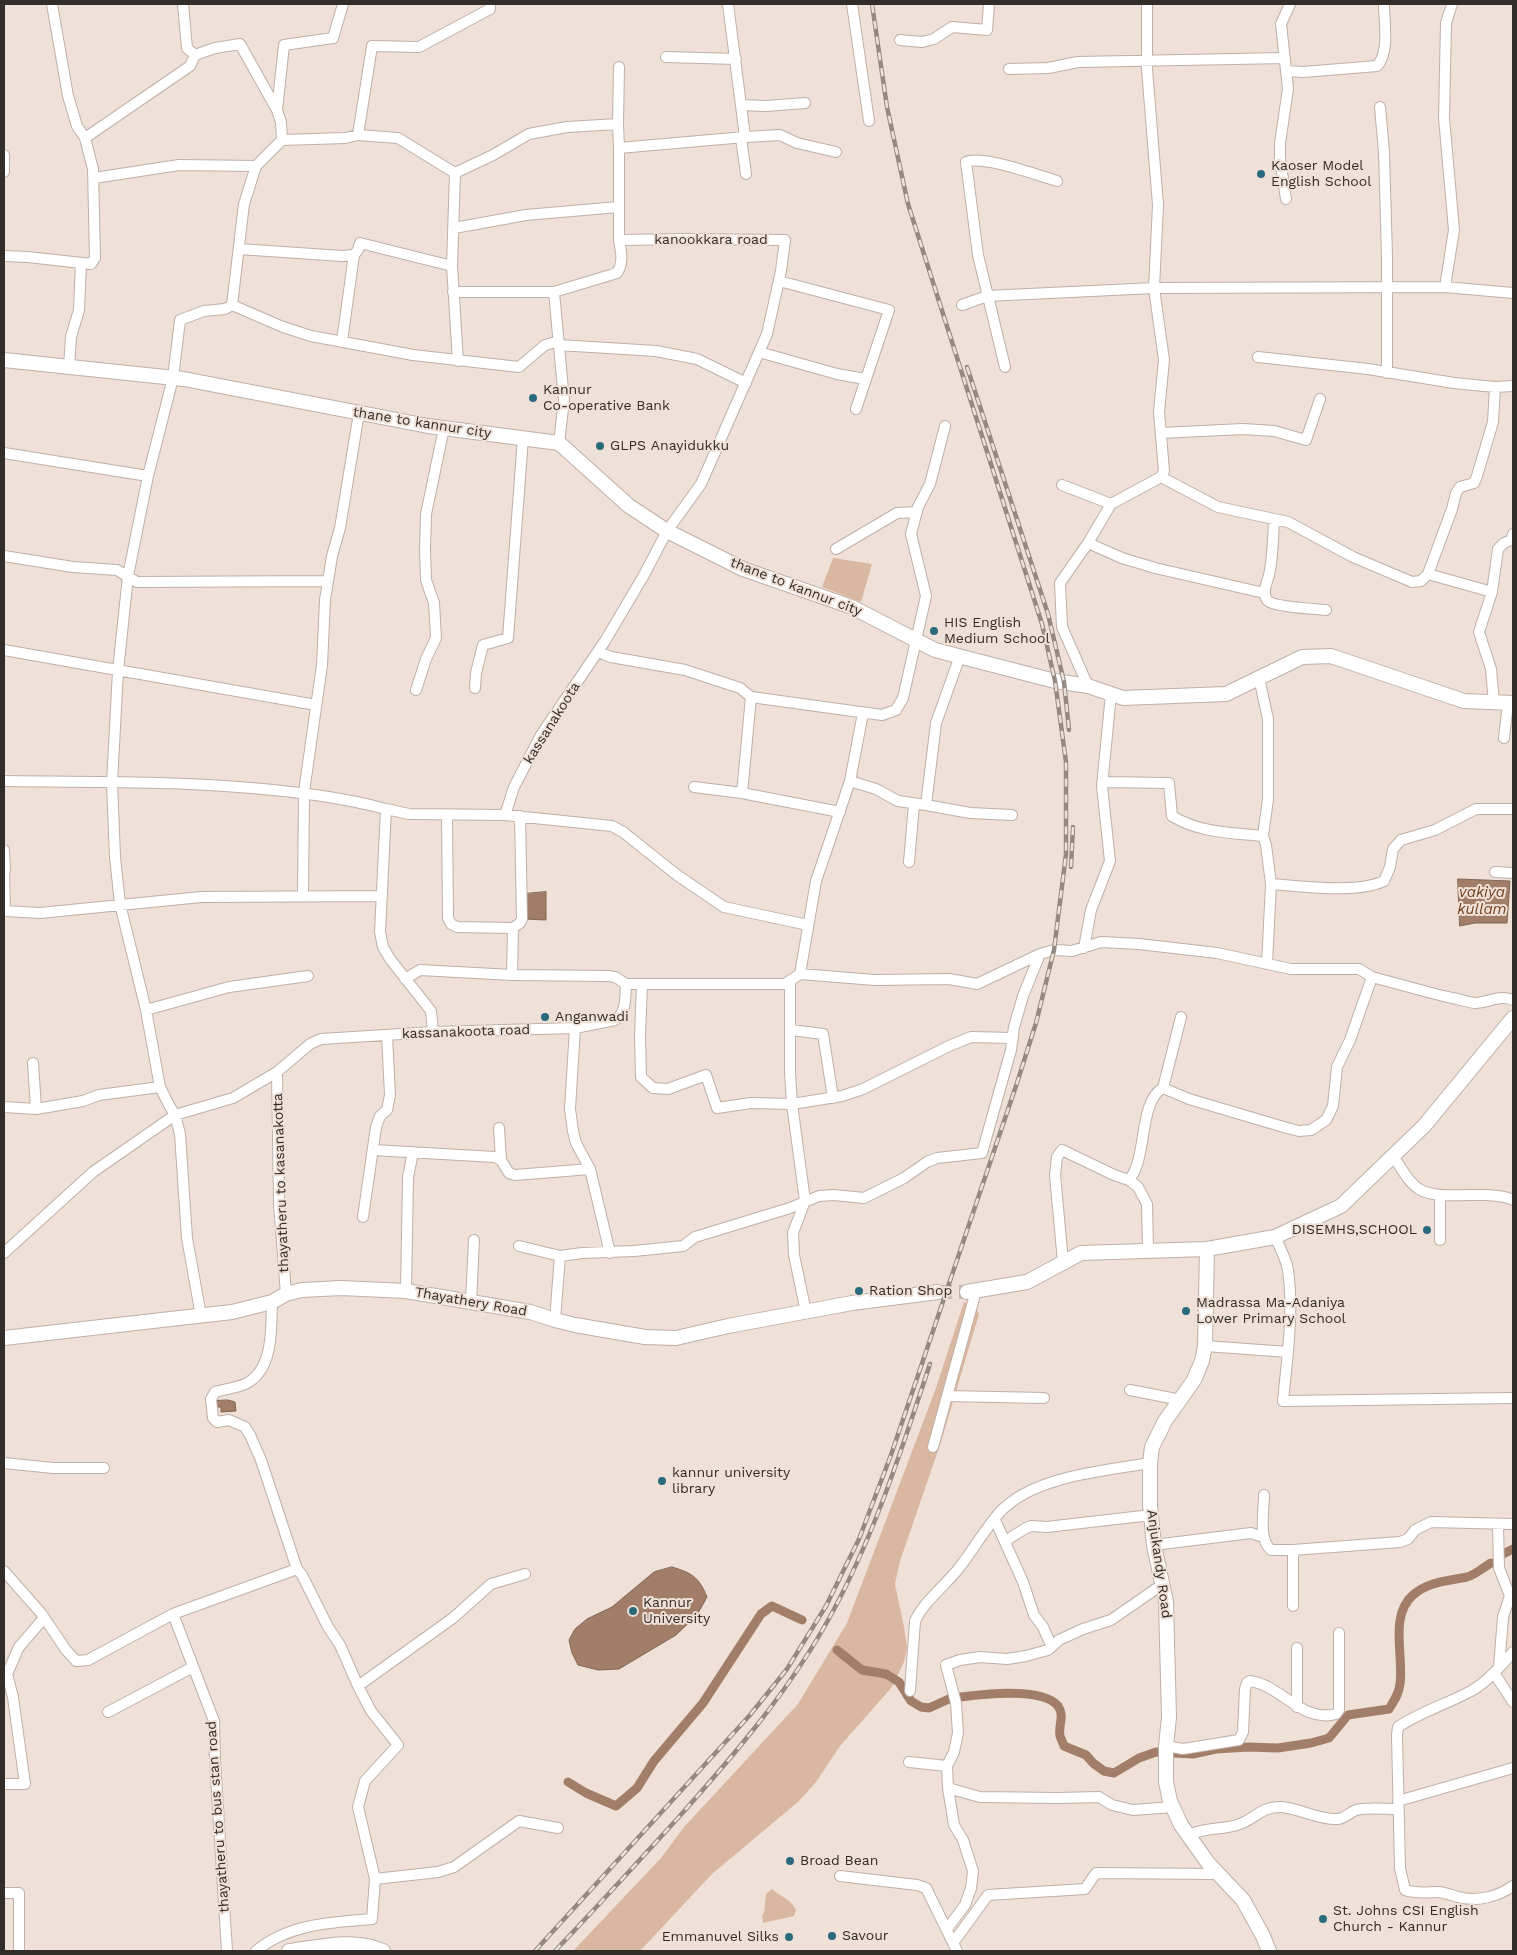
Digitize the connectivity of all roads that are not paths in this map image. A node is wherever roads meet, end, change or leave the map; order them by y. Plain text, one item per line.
1 (52, 4) edge
2 (184, 4) edge
3 (343, 4) edge
4 (490, 4) edge
5 (728, 4) edge
6 (852, 4) edge
7 (989, 4) edge
8 (1147, 4) edge
9 (1290, 4) edge
10 (1384, 4) edge
11 (1452, 4) edge
12 (900, 40) dead end
13 (195, 55) junction
14 (666, 57) dead end
15 (1285, 58) junction
16 (736, 59) junction
17 (1147, 62) junction
18 (619, 67) dead end
19 (1009, 69) dead end
20 (1287, 71) junction
21 (805, 103) dead end
22 (741, 105) junction
23 (1380, 106) dead end
24 (277, 110) junction
25 (869, 120) dead end
26 (618, 124) junction
27 (358, 135) junction
28 (85, 138) junction
29 (743, 138) junction
30 (282, 140) junction
31 (619, 148) junction
32 (836, 152) dead end
33 (4, 155) edge
34 (4, 161) edge
35 (256, 166) junction
36 (4, 172) edge
37 (455, 173) junction
38 (746, 174) dead end
39 (94, 178) junction
40 (1057, 181) dead end
41 (1286, 199) dead end
42 (618, 207) junction
43 (454, 228) junction
44 (619, 240) junction
45 (239, 249) junction
46 (354, 255) junction
47 (4, 256) edge
48 (81, 263) junction
49 (452, 266) junction
50 (779, 281) junction
51 (1154, 288) junction
52 (1387, 288) junction
53 (1445, 288) junction
54 (453, 292) junction
55 (554, 292) junction
56 (1513, 293) edge
57 (987, 296) junction
58 (962, 305) dead end
59 (232, 306) junction
60 (342, 341) junction
61 (559, 343) junction
62 (759, 352) junction
63 (1258, 357) dead end
64 (4, 360) edge
65 (458, 361) junction
66 (69, 367) junction
67 (1005, 367) dead end
68 (1387, 373) junction
69 (173, 378) junction
70 (865, 379) junction
71 (746, 383) junction
72 (1495, 386) junction
73 (1513, 386) edge
74 (1320, 399) dead end
75 (856, 409) dead end
76 (359, 413) junction
77 (945, 426) dead end
78 (444, 428) junction
79 (1161, 433) junction
80 (522, 438) junction
81 (559, 443) junction
82 (4, 453) edge
83 (148, 476) junction
84 (1161, 477) junction
85 (1062, 486) dead end
86 (1111, 504) junction
87 (916, 512) junction
88 (1274, 520) junction
89 (667, 531) junction
90 (1513, 534) edge
91 (1088, 543) junction
92 (836, 549) dead end
93 (4, 556) edge
94 (1428, 574) junction
95 (128, 576) junction
96 (328, 581) junction
97 (1492, 592) junction
98 (1264, 593) junction
99 (1326, 610) dead end
100 (916, 640) junction
101 (4, 650) edge
102 (598, 652) junction
103 (960, 656) junction
104 (118, 671) junction
105 (1259, 678) junction
106 (1088, 686) junction
107 (475, 688) dead end
108 (416, 690) dead end
109 (1111, 694) junction
110 (751, 697) junction
111 (1494, 702) junction
112 (1511, 703) edge
113 (316, 705) junction
114 (863, 713) junction
115 (1504, 738) dead end
116 (4, 781) edge
117 (850, 781) junction
118 (1103, 782) junction
119 (112, 783) junction
120 (694, 787) dead end
121 (304, 792) junction
122 (742, 793) junction
123 (914, 804) junction
124 (926, 805) junction
125 (386, 809) junction
126 (1513, 809) edge
127 (840, 812) junction
128 (447, 815) junction
129 (505, 815) junction
130 (1012, 815) dead end
131 (520, 816) junction
132 (1263, 836) junction
133 (4, 850) edge
134 (909, 862) dead end
135 (4, 870) edge
136 (1495, 872) dead end
137 (1513, 873) edge
138 (1271, 884) junction
139 (303, 896) junction
140 (382, 896) junction
141 (120, 904) junction
142 (808, 925) junction
143 (512, 928) junction
144 (1084, 948) junction
145 (1040, 954) junction
146 (1267, 964) junction
147 (800, 974) junction
148 (512, 975) junction
149 (308, 976) dead end
150 (1372, 977) junction
151 (405, 979) junction
152 (790, 981) junction
153 (626, 984) junction
154 (642, 984) junction
155 (1513, 1000) edge
156 (146, 1010) junction
157 (1181, 1017) dead end
158 (1513, 1018) edge
159 (575, 1028) junction
160 (791, 1030) junction
161 (433, 1032) junction
162 (387, 1035) junction
163 (1013, 1038) junction
164 (33, 1063) dead end
165 (277, 1072) junction
166 (160, 1087) junction
167 (1163, 1088) junction
168 (833, 1098) junction
169 (792, 1104) junction
170 (4, 1107) edge
171 (36, 1109) junction
172 (175, 1115) junction
173 (499, 1128) dead end
174 (373, 1150) junction
175 (413, 1152) junction
176 (1393, 1156) junction
177 (501, 1160) junction
178 (590, 1169) junction
179 (1129, 1180) junction
180 (1440, 1195) junction
181 (1513, 1200) edge
182 (805, 1201) junction
183 (363, 1217) dead end
184 (1276, 1237) junction
185 (474, 1240) dead end
186 (1440, 1240) dead end
187 (519, 1246) dead end
188 (1148, 1249) junction
189 (1207, 1249) junction
190 (4, 1253) edge
191 (610, 1253) junction
192 (560, 1256) junction
193 (1063, 1262) junction
194 (406, 1291) junction
195 (938, 1292) tunnel mouth
196 (972, 1292) joint
197 (286, 1294) junction
198 (272, 1302) junction
199 (471, 1302) junction
200 (806, 1312) junction
201 (201, 1316) junction
202 (555, 1320) junction
203 (4, 1338) edge
204 (1205, 1346) junction
205 (1288, 1352) junction
206 (1130, 1390) dead end
207 (947, 1396) junction
208 (1044, 1398) dead end
209 (1513, 1398) edge
210 (1181, 1400) junction
211 (933, 1447) dead end
212 (4, 1463) edge
213 (1150, 1463) junction
214 (104, 1468) dead end
215 (1264, 1495) dead end
216 (1151, 1515) junction
217 (995, 1520) junction
218 (1513, 1524) edge
219 (1498, 1525) junction
220 (1262, 1536) junction
221 (1005, 1541) junction
222 (1154, 1545) junction
223 (1293, 1550) junction
224 (297, 1568) junction
225 (4, 1571) edge
226 (525, 1574) dead end
227 (1163, 1584) junction
228 (1293, 1606) dead end
229 (173, 1614) junction
230 (44, 1618) junction
231 (1339, 1633) dead end
232 (1051, 1646) junction
233 (1297, 1648) dead end
234 (1513, 1652) edge
235 (193, 1668) junction
236 (1496, 1670) junction
237 (6, 1675) edge
238 (358, 1686) junction
239 (910, 1692) dead end
240 (1513, 1702) edge
241 (1297, 1707) junction
242 (108, 1712) dead end
243 (1166, 1746) junction
244 (909, 1762) dead end
245 (947, 1766) junction
246 (1513, 1768) edge
247 (4, 1784) edge
248 (948, 1788) junction
249 (1398, 1805) junction
250 (1173, 1807) junction
251 (558, 1828) dead end
252 (1189, 1836) junction
253 (1218, 1874) junction
254 (840, 1876) dead end
255 (375, 1880) junction
256 (1513, 1886) edge
257 (4, 1893) edge
258 (947, 1929) junction
259 (955, 1947) edge
260 (19, 1951) edge
261 (227, 1951) edge
262 (256, 1951) edge
263 (289, 1951) edge
264 (383, 1951) edge
265 (1269, 1951) edge

1 - 28 street
2 - 13 street
3 - 24 street
4 - 27 street
5 - 16 street
6 - 25 street
7 - 12 street
8 - 17 street
9 - 15 street
10 - 20 street
11 - 53 street
13 - 24 street
13 - 28 street
14 - 16 street
15 - 17 street
15 - 20 street
16 - 22 street
17 - 19 street
17 - 51 street
18 - 26 street
20 - 41 street
21 - 22 street
22 - 29 street
23 - 52 street
24 - 30 street
26 - 31 street
26 - 37 street
27 - 30 street
27 - 37 street
28 - 39 street
29 - 31 street
29 - 32 street
29 - 38 street
30 - 35 street
31 - 42 street
33 - 34 street
34 - 36 street
35 - 39 street
35 - 45 street
37 - 43 street
39 - 48 street
40 - 57 street
42 - 43 street
42 - 44 street
43 - 49 street
44 - 50 street, kanookkara road
44 - 55 street
45 - 46 street
45 - 59 street
46 - 49 street
46 - 60 street
47 - 48 street
48 - 66 street
49 - 54 street
50 - 62 street, kanookkara road
50 - 70 street
51 - 52 street
51 - 57 street
51 - 79 street
52 - 53 street
52 - 68 street
53 - 56 street
54 - 55 street
54 - 65 street
55 - 61 street
57 - 58 street
57 - 67 street
59 - 60 street
59 - 69 street
60 - 65 street
61 - 65 street
61 - 71 street
61 - 81 street
62 - 70 street
62 - 71 street, kanookkara road
63 - 68 street
64 - 66 street, thane to kannur city
66 - 69 street, thane to kannur city
68 - 72 street
69 - 76 street, thane to kannur city
69 - 83 street
70 - 75 street
71 - 89 street, kanookkara road
72 - 73 street
72 - 94 street
74 - 79 street
76 - 78 street, thane to kannur city
76 - 96 street
77 - 87 street
78 - 80 street, thane to kannur city
78 - 108 street
79 - 84 street
80 - 81 street, thane to kannur city
80 - 107 street
81 - 89 street, thane to kannur city
82 - 83 street
83 - 95 street
84 - 86 street
84 - 88 street
85 - 86 street
86 - 91 street
87 - 92 street
87 - 100 street
88 - 94 street
88 - 98 street
89 - 100 street, thane to kannur city
89 - 102 street, kassanakoota
90 - 97 street
91 - 98 street
91 - 106 street
93 - 95 street
94 - 97 street
95 - 96 street
95 - 104 street
96 - 113 street
97 - 111 street
98 - 99 street
100 - 103 street, thane to kannur city
100 - 114 street
101 - 104 street
102 - 110 street
102 - 129 street, kassanakoota
103 - 106 street, thane to kannur city
103 - 124 street
104 - 113 street
104 - 119 street
105 - 109 street, thane to kannur city
105 - 111 street, thane to kannur city
105 - 132 street
106 - 109 street, thane to kannur city
109 - 118 street
110 - 114 street
110 - 122 street
111 - 112 street, thane to kannur city
112 - 115 street
113 - 121 street
114 - 117 street
116 - 119 street
117 - 123 street
117 - 127 street
118 - 132 street
118 - 144 street
119 - 121 street
119 - 141 street
120 - 122 street
121 - 125 street
121 - 139 street
122 - 127 street
123 - 124 street
123 - 134 street
124 - 130 street
125 - 128 street
125 - 140 street
126 - 138 street
127 - 142 street
128 - 129 street
128 - 143 street
129 - 131 street
131 - 142 street
131 - 143 street
132 - 138 street
133 - 135 street
135 - 141 street
136 - 137 street
138 - 146 street
139 - 140 street
139 - 141 street
140 - 151 street
141 - 156 street
142 - 147 street
143 - 148 street
144 - 145 street
144 - 146 street
145 - 147 street
145 - 163 street
146 - 150 street
147 - 152 street
148 - 151 street
148 - 153 street
149 - 156 street
150 - 155 street
150 - 167 street
151 - 161 street
152 - 154 street
152 - 160 street
153 - 154 street
153 - 159 street, kassanakoota road
154 - 169 street
156 - 166 street
157 - 167 street
158 - 176 street
159 - 161 street, kassanakoota road
159 - 178 street
160 - 168 street
160 - 169 street
161 - 162 street, kassanakoota road
162 - 165 street, kassanakoota road
162 - 174 street
163 - 168 street
163 - 182 street
164 - 171 street
165 - 172 street, kassanakoota road
165 - 197 street, thayatheru to kasanakotta
166 - 171 street
166 - 172 street
167 - 179 street
168 - 169 street
169 - 182 street
170 - 171 street
172 - 190 street, kassanakoota road
172 - 201 street
173 - 177 street
174 - 175 street
174 - 183 street
175 - 177 street
175 - 194 street
176 - 180 street
176 - 184 street
177 - 178 street
178 - 191 street
179 - 188 street
179 - 193 street
180 - 181 street
180 - 186 street
182 - 191 street
182 - 200 street
184 - 189 street
184 - 205 street
185 - 199 street
187 - 192 street
188 - 189 street
188 - 193 street
189 - 204 street, Anjukandy Road
191 - 192 street
192 - 202 street
193 - 196 street
194 - 197 street, Thayathery Road
194 - 199 street, Thayathery Road
195 - 200 street, Thayathery Road
196 - 207 street
197 - 198 street, Thayathery Road
198 - 201 street, Thayathery Road
198 - 224 street
199 - 202 street, Thayathery Road
200 - 202 street, Thayathery Road
201 - 203 street, Thayathery Road
204 - 205 street
204 - 210 street, Anjukandy Road
205 - 209 street
206 - 210 street
207 - 208 street
207 - 211 street
210 - 213 street, Anjukandy Road
212 - 214 street
213 - 216 street, Anjukandy Road
213 - 217 street
215 - 220 street
216 - 221 street
216 - 222 street, Anjukandy Road
217 - 221 street
217 - 239 street
218 - 219 street
219 - 223 street
219 - 236 street
220 - 222 street
220 - 223 street
221 - 232 street
222 - 227 street, Anjukandy Road
223 - 228 street
224 - 229 street
224 - 238 street
225 - 230 street
226 - 238 street
227 - 232 street
227 - 243 street, Anjukandy Road
229 - 230 street
229 - 235 street, thayatheru to bus stan road
230 - 237 street
231 - 241 street
232 - 245 street
233 - 241 street
234 - 236 street
235 - 242 street
235 - 261 street, thayatheru to bus stan road
236 - 240 street
236 - 249 street
237 - 247 street
238 - 255 street
241 - 243 street
243 - 250 street, Anjukandy Road
244 - 245 street
245 - 248 street
246 - 249 street
248 - 250 street
248 - 258 street
249 - 252 street
249 - 256 street
250 - 252 street, Anjukandy Road
251 - 255 street
252 - 253 street, Anjukandy Road
253 - 259 street
253 - 265 street, Anjukandy Road
254 - 258 street
255 - 262 street
257 - 260 street
258 - 259 street
263 - 264 street

